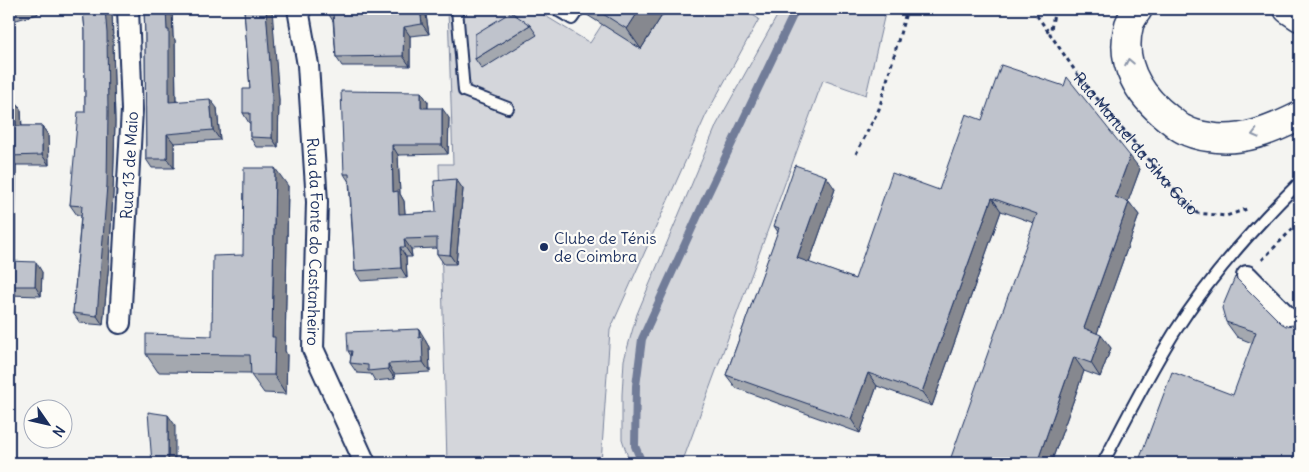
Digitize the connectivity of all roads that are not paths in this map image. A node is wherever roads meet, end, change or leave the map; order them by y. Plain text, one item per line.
1 (128, 9) edge
2 (298, 9) edge
3 (458, 9) edge
4 (555, 9) edge
5 (579, 9) edge
6 (1138, 9) edge
7 (1288, 9) edge
8 (1300, 17) edge
9 (508, 108) dead end
10 (1300, 116) edge
11 (1300, 182) edge
12 (1247, 276) road end
13 (120, 323) dead end
14 (1300, 330) edge
15 (364, 463) edge
16 (1103, 463) edge

1 - 13 street, Rua 13 de Maio
2 - 15 street, Rua da Fonte do Castanheiro
3 - 9 lane
4 - 5 lane
10 -> 6 main road
7 - 8 main road
11 - 16 lane
12 - 14 street

